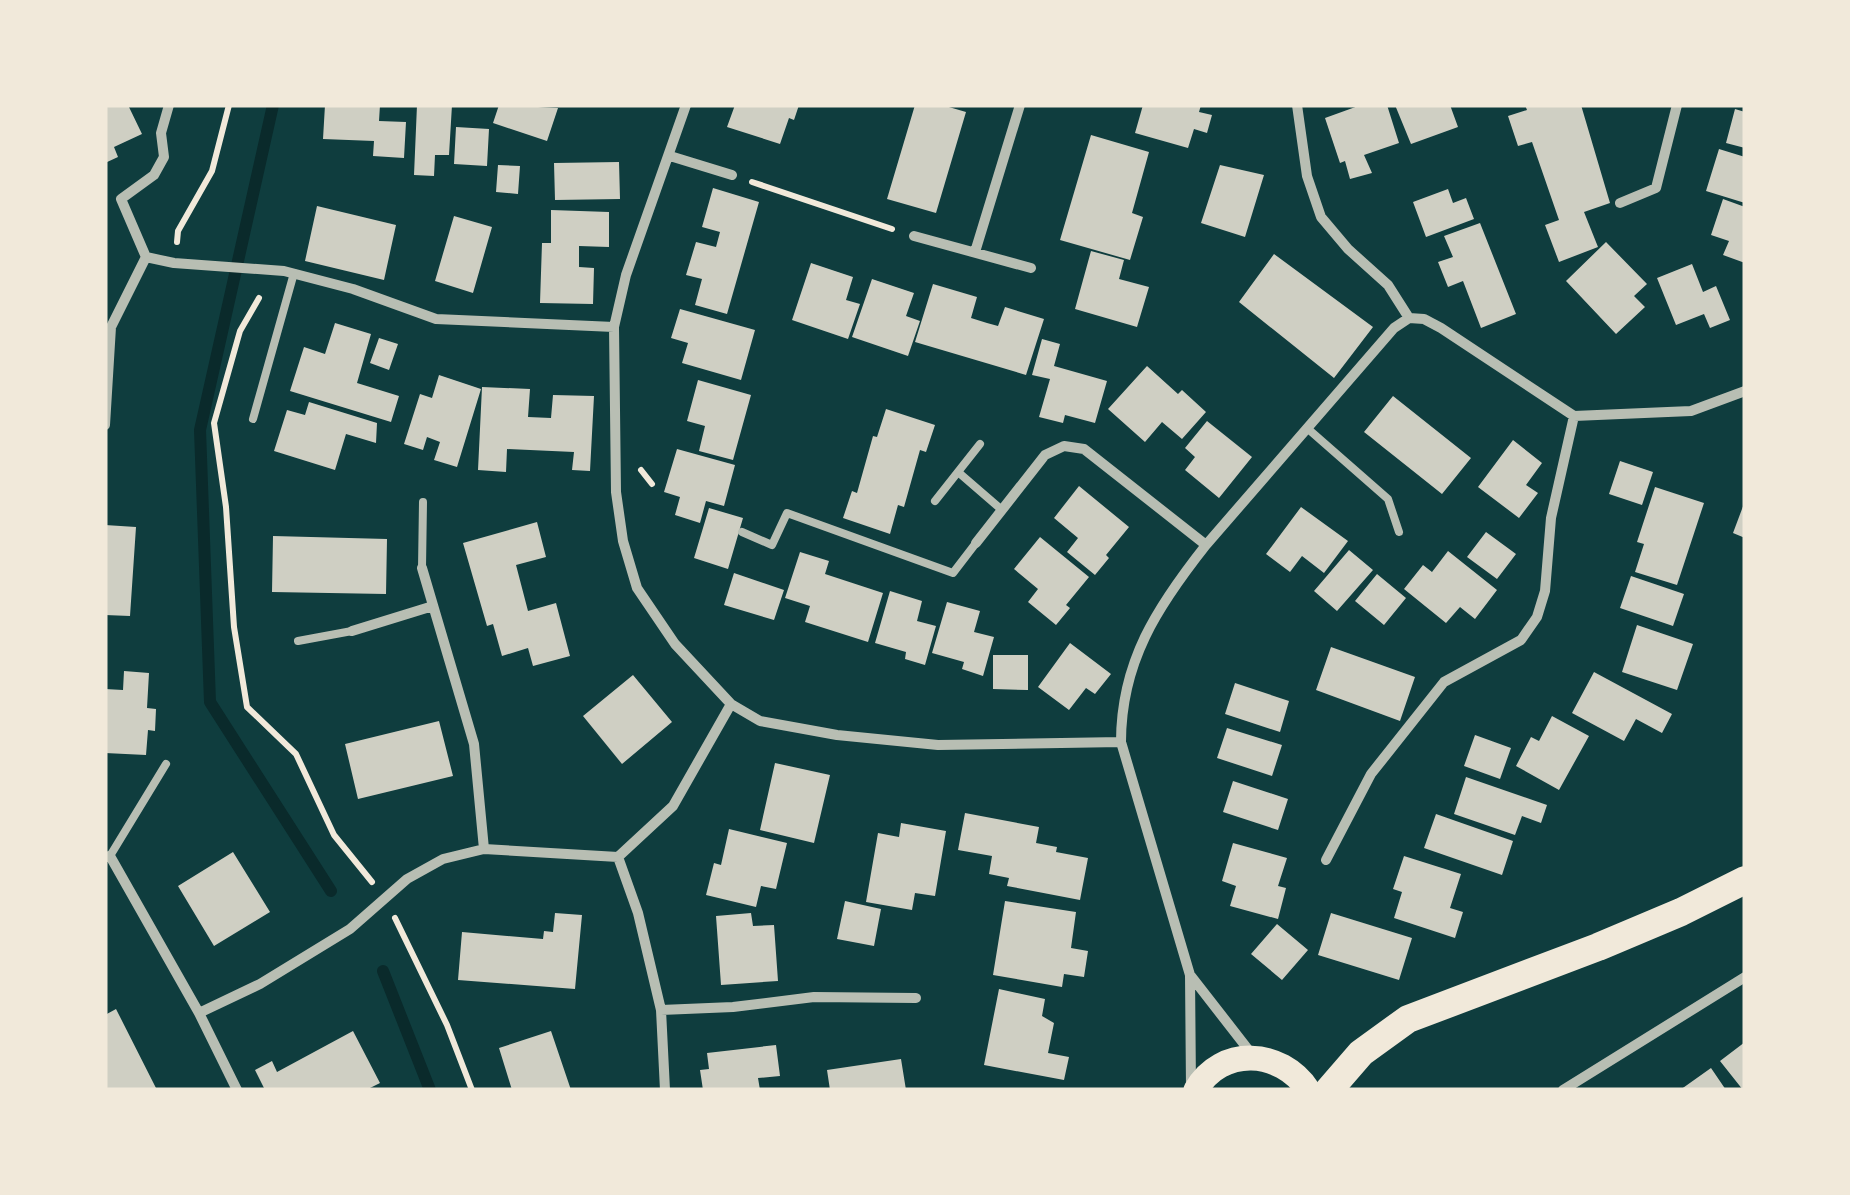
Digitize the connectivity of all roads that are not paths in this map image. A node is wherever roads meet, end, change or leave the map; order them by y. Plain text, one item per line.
1 (169, 105) edge
2 (686, 105) edge
3 (1020, 105) edge
4 (1298, 105) edge
5 (1676, 105) edge
6 (670, 156) junction
7 (732, 175) road end
8 (1620, 203) dead end
9 (914, 236) road end
10 (975, 252) junction
11 (146, 257) junction
12 (1031, 268) dead end
13 (289, 272) junction
14 (1409, 318) junction
15 (614, 328) junction
16 (106, 386) edge
17 (1745, 391) edge
18 (1574, 416) junction
19 (253, 419) dead end
20 (105, 425) edge
21 (1307, 428) junction
22 (980, 444) dead end
23 (958, 472) junction
24 (935, 501) dead end
25 (423, 502) dead end
26 (1002, 510) junction
27 (742, 532) dead end
28 (1400, 532) dead end
29 (976, 543) joint
30 (1206, 545) junction
31 (422, 568) joint
32 (433, 606) junction
33 (352, 631) joint
34 (298, 641) dead end
35 (731, 704) junction
36 (1121, 742) junction
37 (166, 764) dead end
38 (484, 849) junction
39 (108, 856) edge
40 (618, 856) junction
41 (1326, 860) dead end
42 (1745, 880) edge
43 (1190, 975) junction
44 (1745, 977) edge
45 (916, 998) dead end
46 (660, 1010) junction
47 (199, 1013) junction
48 (1255, 1057) junction
49 (237, 1090) edge
50 (664, 1090) edge
51 (1194, 1090) edge
52 (1308, 1090) edge
53 (1329, 1090) edge
54 (1563, 1090) edge

1 - 11 street
2 - 6 street
3 - 10 street
4 - 14 street
5 - 8 street
6 - 7 street
6 - 15 street
9 - 10 street
10 - 12 street
11 - 13 street
11 - 16 street
13 - 15 street
13 - 19 lane
14 - 18 street
14 - 21 street
15 - 35 street
16 - 20 street
17 - 18 street
18 - 41 street
21 - 28 lane
21 - 30 street
22 - 23 lane
23 - 24 lane
23 - 26 lane
25 - 31 lane
26 - 29 street
26 - 30 street
27 - 29 lane
30 - 36 street
31 - 32 street
32 - 33 street
32 - 38 street
33 - 34 lane
35 - 36 street
35 - 40 street
36 - 43 street
37 - 39 lane
38 - 40 street
38 - 47 street
39 - 47 street
40 - 46 street
42 - 53 highway
43 - 48 street
43 - 51 street
44 - 54 street
45 - 46 street
46 - 50 street
47 - 49 street
48 - 51 main road
48 - 52 main road

